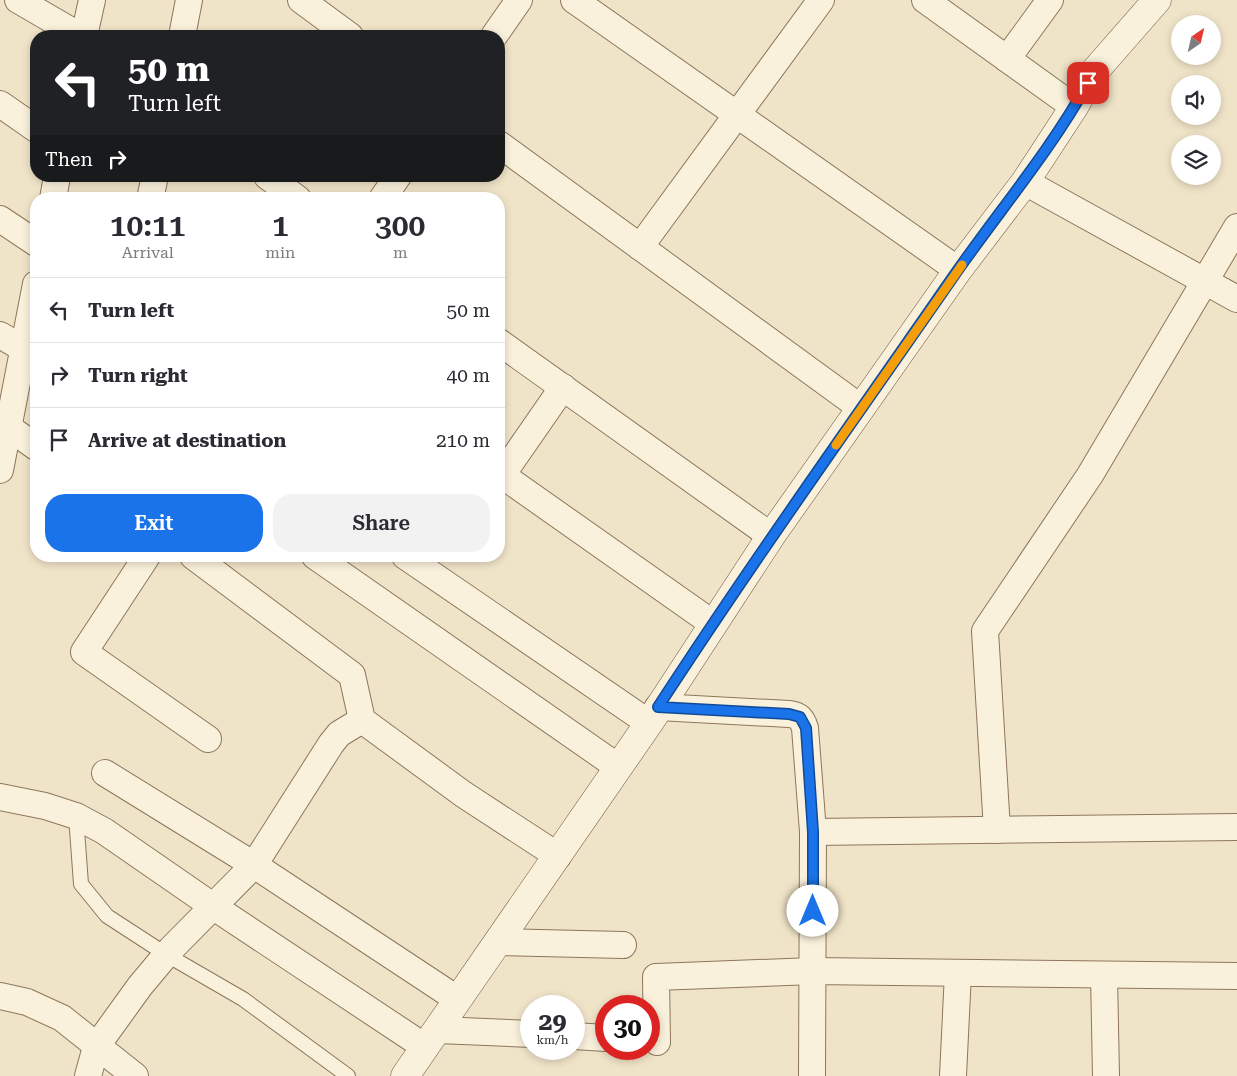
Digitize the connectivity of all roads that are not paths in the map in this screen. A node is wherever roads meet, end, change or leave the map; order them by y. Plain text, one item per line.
1 (18, 0) edge
2 (92, 0) edge
3 (190, 0) edge
4 (301, 0) edge
5 (519, 0) edge
6 (574, 0) edge
7 (820, 0) edge
8 (1050, 0) edge
9 (1157, 0) edge
10 (929, 1) edge
11 (70, 30) edge
12 (85, 30) edge
13 (183, 30) edge
14 (342, 30) edge
15 (498, 30) edge
16 (1007, 58) junction
17 (0, 104) edge
18 (1074, 107) junction
19 (737, 114) junction
20 (30, 125) edge
21 (505, 148) edge
22 (275, 182) edge
23 (1025, 182) junction
24 (289, 192) edge
25 (0, 219) edge
26 (1237, 227) edge
27 (30, 239) edge
28 (640, 247) junction
29 (958, 270) junction
30 (1204, 283) junction
31 (1237, 299) edge
32 (30, 316) edge
33 (0, 335) edge
34 (505, 346) edge
35 (24, 349) junction
36 (562, 387) junction
37 (862, 408) junction
38 (8, 428) junction
39 (30, 443) edge
40 (505, 467) edge
41 (0, 470) edge
42 (505, 478) edge
43 (771, 536) junction
44 (143, 562) edge
45 (201, 562) edge
46 (324, 562) edge
47 (414, 562) edge
48 (712, 623) junction
49 (654, 715) junction
50 (362, 720) junction
51 (208, 739) dead end
52 (618, 767) junction
53 (105, 773) dead end
54 (0, 797) edge
55 (76, 816) junction
56 (1237, 827) edge
57 (997, 830) junction
58 (813, 832) junction
59 (558, 856) junction
60 (254, 865) junction
61 (214, 907) junction
62 (498, 942) junction
63 (623, 945) dead end
64 (167, 954) junction
65 (812, 971) junction
66 (958, 973) junction
67 (1104, 975) junction
68 (1237, 976) edge
69 (656, 995) edge
70 (0, 996) edge
71 (457, 999) junction
72 (520, 1035) edge
73 (431, 1039) junction
74 (96, 1047) junction
75 (88, 1076) edge
76 (135, 1076) edge
77 (348, 1076) edge
78 (405, 1076) edge
79 (812, 1076) edge
80 (954, 1076) edge
81 (1106, 1076) edge

1 - 11 street
2 - 12 street
3 - 13 street
4 - 14 street
5 - 15 street
6 - 19 street
7 - 19 street
8 - 16 street
9 - 18 street
10 - 16 street
16 - 18 street
17 - 20 street
18 - 23 street
19 - 28 street
19 - 29 street
21 - 28 street
22 - 24 street
23 - 29 street
23 - 30 street
25 - 27 street
26 - 30 street
28 - 37 street
29 - 37 street
30 - 31 street
30 - 57 street
32 - 35 street
33 - 35 street
34 - 36 street
35 - 38 street
36 - 40 street
36 - 43 street
37 - 43 street
38 - 39 street
38 - 41 street
42 - 48 street
43 - 48 street
44 - 51 street
45 - 50 street
46 - 52 street
47 - 49 street
48 - 49 street
49 - 52 street
49 - 58 street
50 - 59 street
50 - 60 street
52 - 59 street
53 - 60 street
54 - 55 street
55 - 61 street
55 - 64 lane
56 - 57 street
57 - 58 street
58 - 65 street
59 - 62 street
60 - 61 street
60 - 71 street
61 - 64 street
61 - 73 street
62 - 63 street
62 - 71 street
64 - 74 street
64 - 77 lane
65 - 66 street
65 - 69 street
65 - 79 street
66 - 67 street
66 - 80 street
67 - 68 street
67 - 81 street
70 - 74 street
71 - 73 street
72 - 73 street
73 - 78 street
74 - 75 street
74 - 76 street

